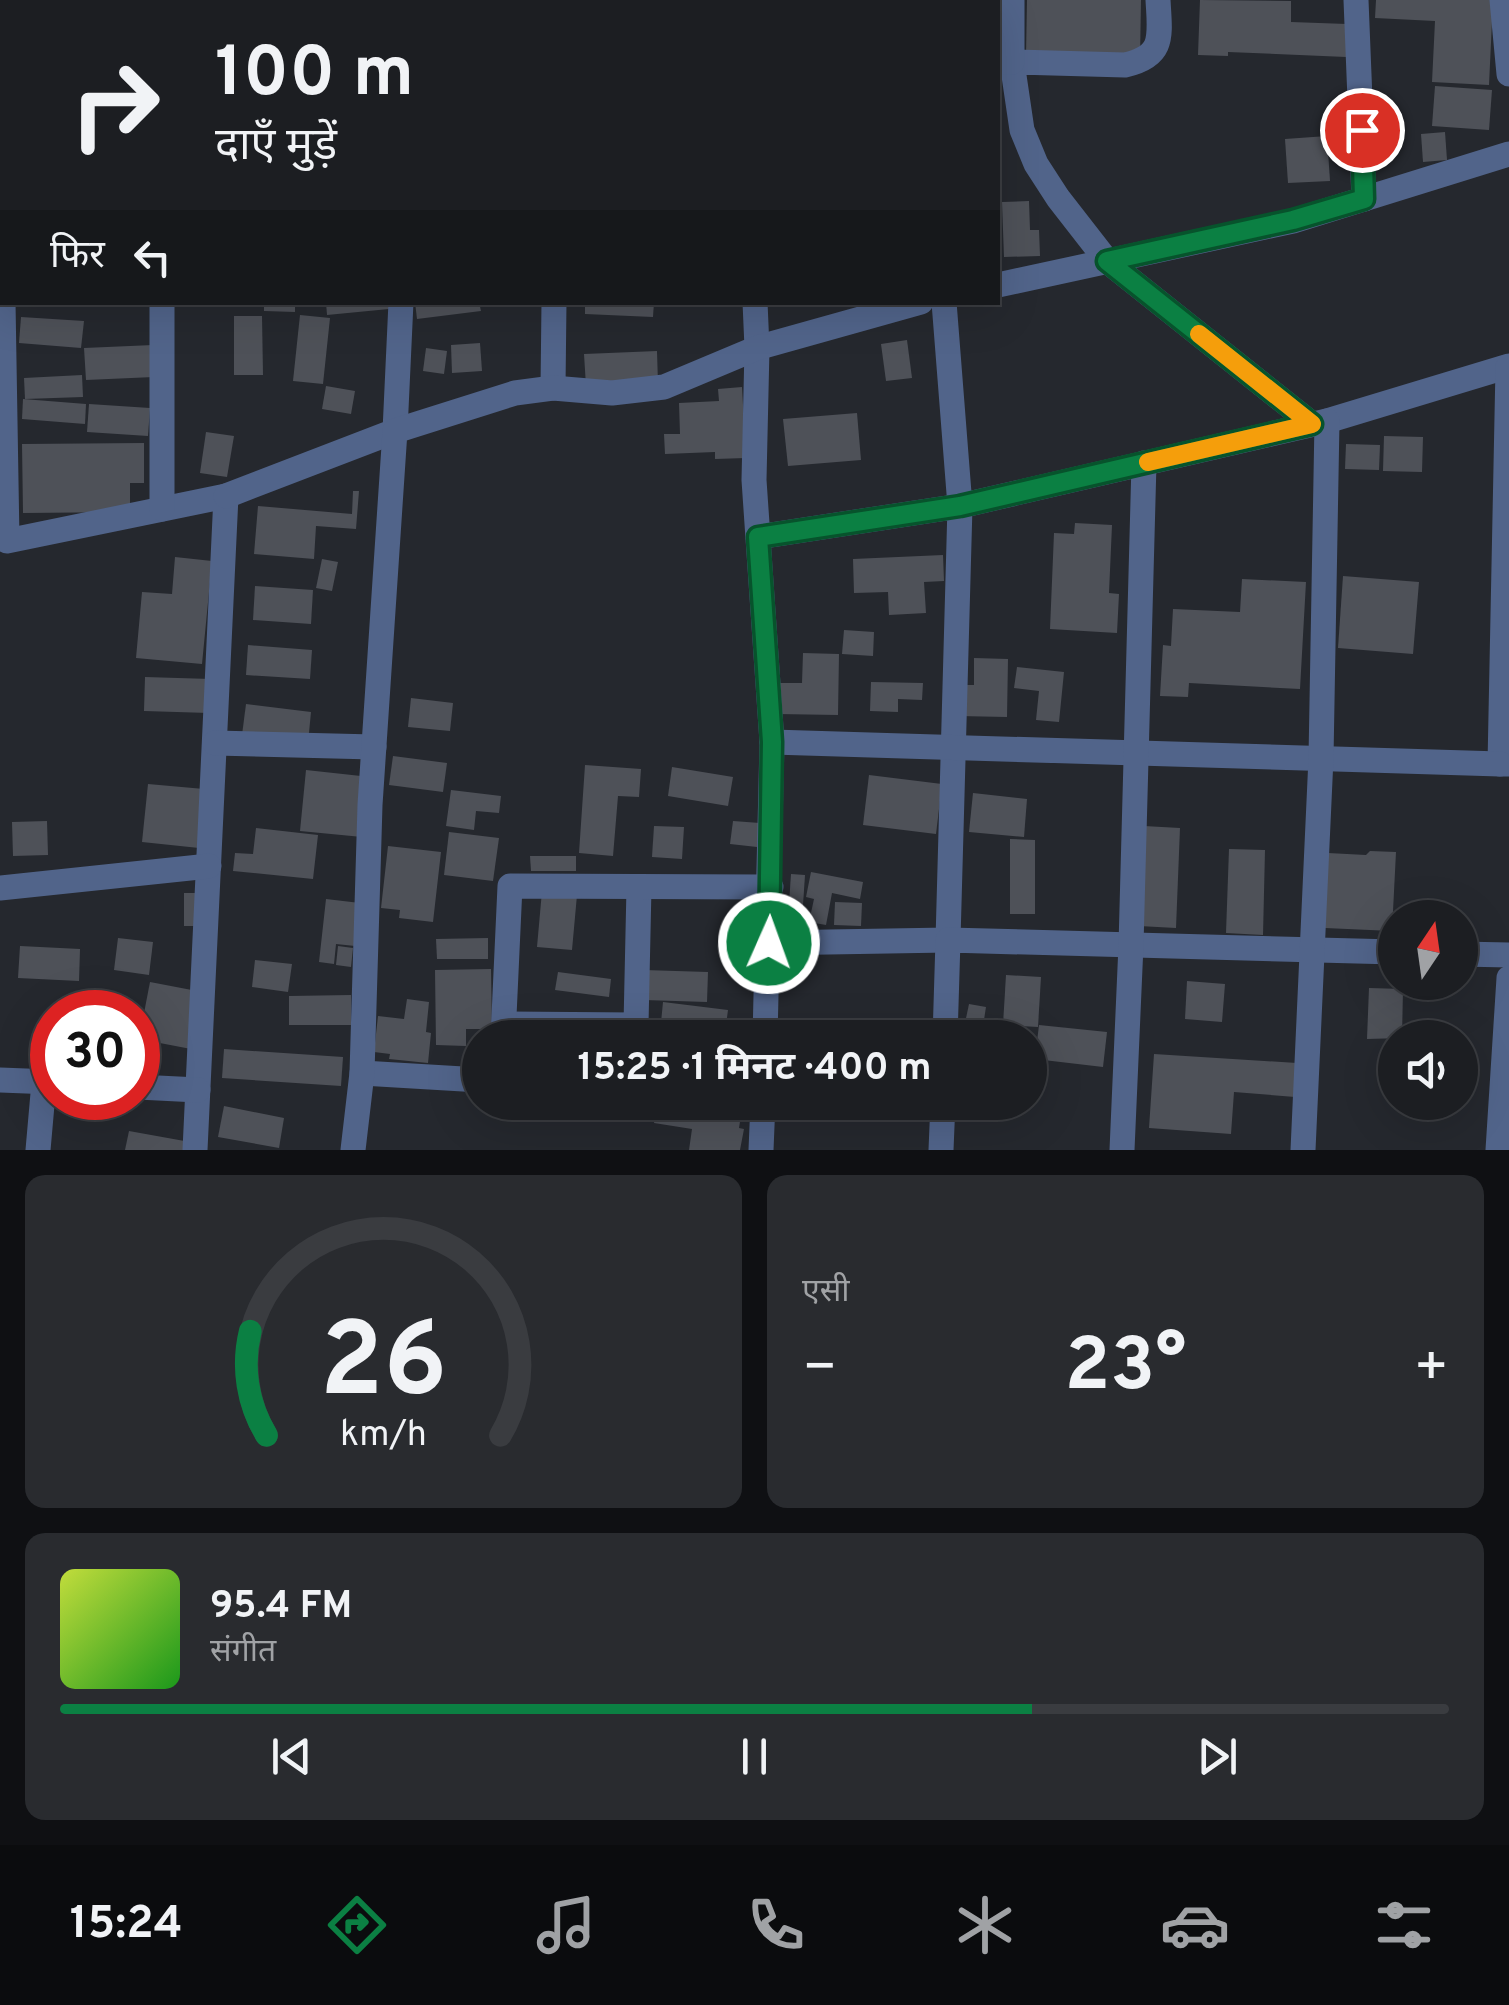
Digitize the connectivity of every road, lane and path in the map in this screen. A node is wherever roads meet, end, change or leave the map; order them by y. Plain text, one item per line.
1 (1012, 0) edge
2 (1158, 0) edge
3 (1356, 0) edge
4 (1502, 0) edge
5 (1004, 62) edge
6 (1509, 74) edge
7 (1509, 154) edge
8 (1364, 199) junction
9 (1107, 261) junction
10 (1000, 284) edge
11 (3, 305) edge
12 (162, 305) edge
13 (401, 305) edge
14 (554, 305) edge
15 (755, 305) edge
16 (910, 305) edge
17 (944, 305) edge
18 (757, 348) junction
19 (1508, 366) edge
20 (2, 371) edge
21 (553, 388) junction
22 (1320, 422) junction
23 (395, 431) junction
24 (1144, 463) junction
25 (226, 496) junction
26 (960, 506) junction
27 (162, 509) junction
28 (758, 537) junction
29 (3, 544) edge
30 (772, 742) junction
31 (214, 743) junction
32 (374, 746) junction
33 (952, 746) junction
34 (1138, 752) junction
35 (1320, 758) junction
36 (1504, 764) edge
37 (208, 866) junction
38 (639, 887) junction
39 (771, 887) junction
40 (0, 888) edge
41 (948, 940) junction
42 (769, 943) junction
43 (1132, 945) junction
44 (1312, 950) junction
45 (1378, 952) edge
46 (1478, 954) edge
47 (1509, 955) edge
48 (1509, 978) edge
49 (504, 1020) edge
50 (636, 1020) edge
51 (767, 1020) edge
52 (946, 1020) edge
53 (362, 1073) junction
54 (462, 1079) edge
55 (0, 1080) edge
56 (30, 1081) edge
57 (160, 1087) edge
58 (198, 1090) junction
59 (42, 1120) edge
60 (762, 1120) edge
61 (942, 1120) edge
62 (38, 1150) edge
63 (195, 1150) edge
64 (353, 1150) edge
65 (761, 1150) edge
66 (941, 1150) edge
67 (1122, 1150) edge
68 (1304, 1150) edge
69 (1498, 1150) edge

1 - 5 street
2 - 5 street
3 - 8 street
4 - 6 street
5 - 9 street
7 - 8 street
8 - 9 street
9 - 10 street
9 - 22 street
11 - 20 street
12 - 27 street
13 - 23 street
14 - 21 street
15 - 18 street
16 - 18 street
17 - 26 street
18 - 21 street
18 - 28 street
19 - 22 street
19 - 36 street
20 - 29 street
21 - 23 street
22 - 24 street
22 - 35 street
23 - 25 street
23 - 32 street
24 - 26 street
24 - 34 street
25 - 27 street
25 - 31 street
26 - 28 street
26 - 33 street
27 - 29 street
28 - 30 street
30 - 33 street
30 - 39 street
31 - 32 street
31 - 37 street
32 - 53 street
33 - 34 street
33 - 41 street
34 - 35 street
34 - 43 street
35 - 36 street
35 - 44 street
37 - 40 street
37 - 58 street
38 - 39 street
38 - 49 street
38 - 50 street
39 - 42 street
41 - 42 street
41 - 43 street
41 - 52 street
42 - 51 street
43 - 44 street
43 - 67 street
44 - 45 street
44 - 68 street
46 - 47 street
48 - 69 street
53 - 54 street
53 - 64 street
55 - 56 street
57 - 58 street
58 - 63 street
59 - 62 street
60 - 65 street
61 - 66 street

